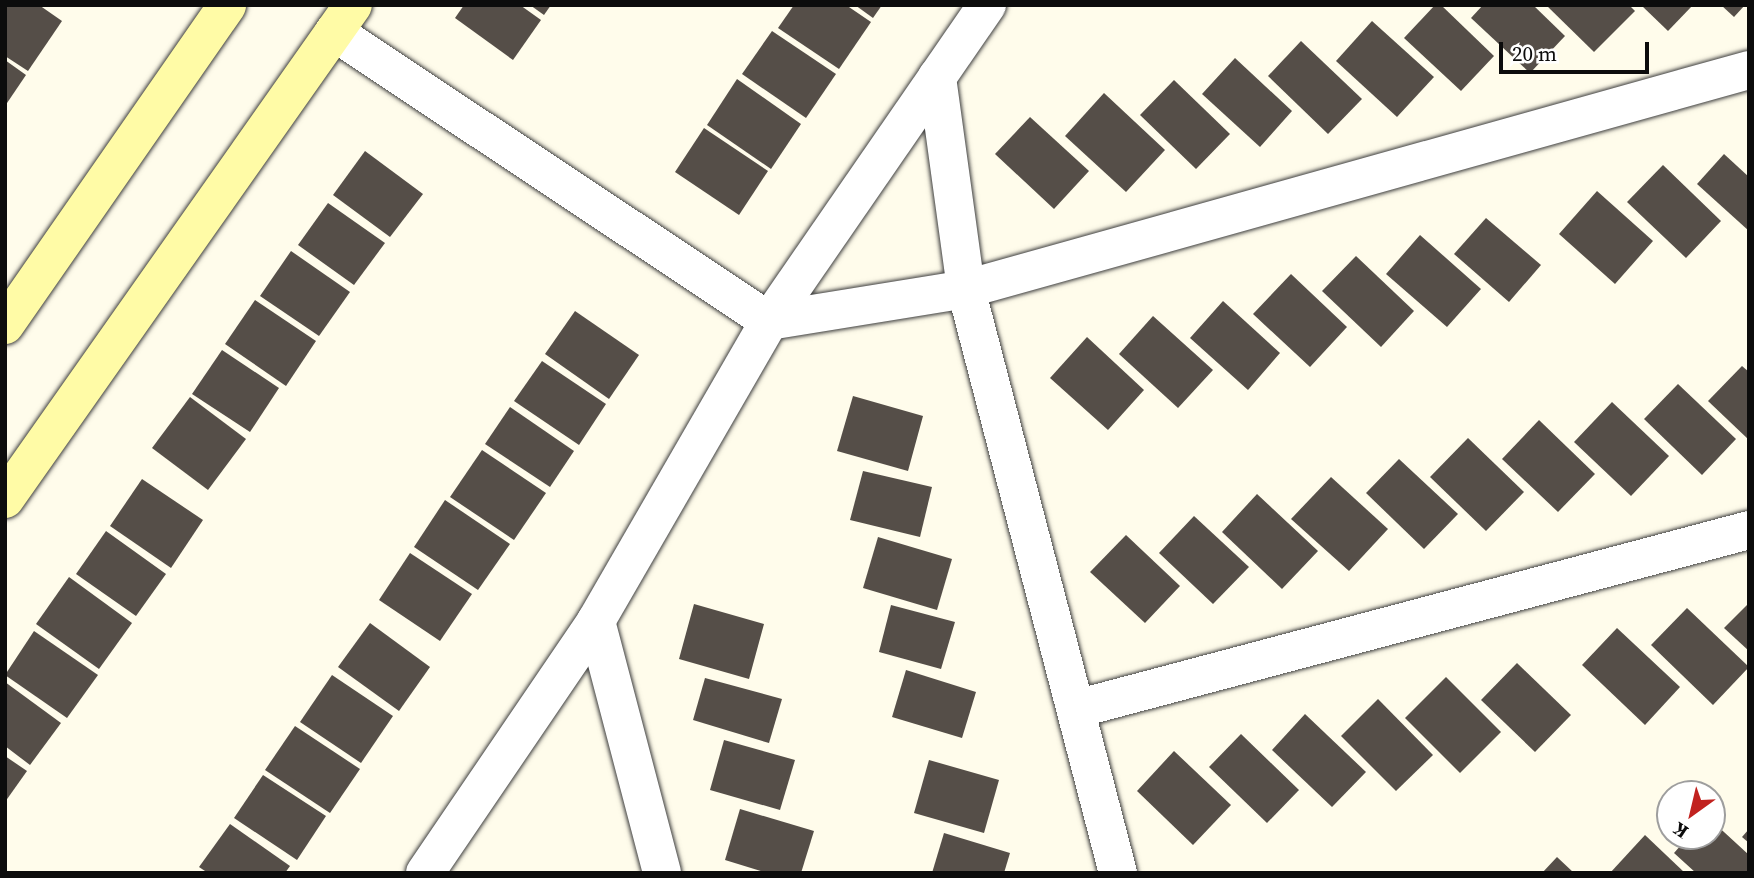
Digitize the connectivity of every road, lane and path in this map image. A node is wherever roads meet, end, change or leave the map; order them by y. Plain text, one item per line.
1 (227, 5) edge
2 (987, 5) edge
3 (344, 19) edge
4 (1749, 70) edge
5 (937, 77) junction
6 (966, 289) junction
7 (769, 321) junction
8 (5, 325) edge
9 (5, 499) edge
10 (1749, 530) edge
11 (596, 621) junction
12 (1076, 709) junction
13 (425, 873) edge
14 (662, 873) edge
15 (1118, 873) edge

1 - 8 street
2 - 5 street
3 - 7 street
3 - 9 street
4 - 6 street
5 - 6 street
5 - 7 street
6 - 7 street
6 - 12 street
7 - 11 street
10 - 12 street
11 - 13 street
11 - 14 street
12 - 15 street

